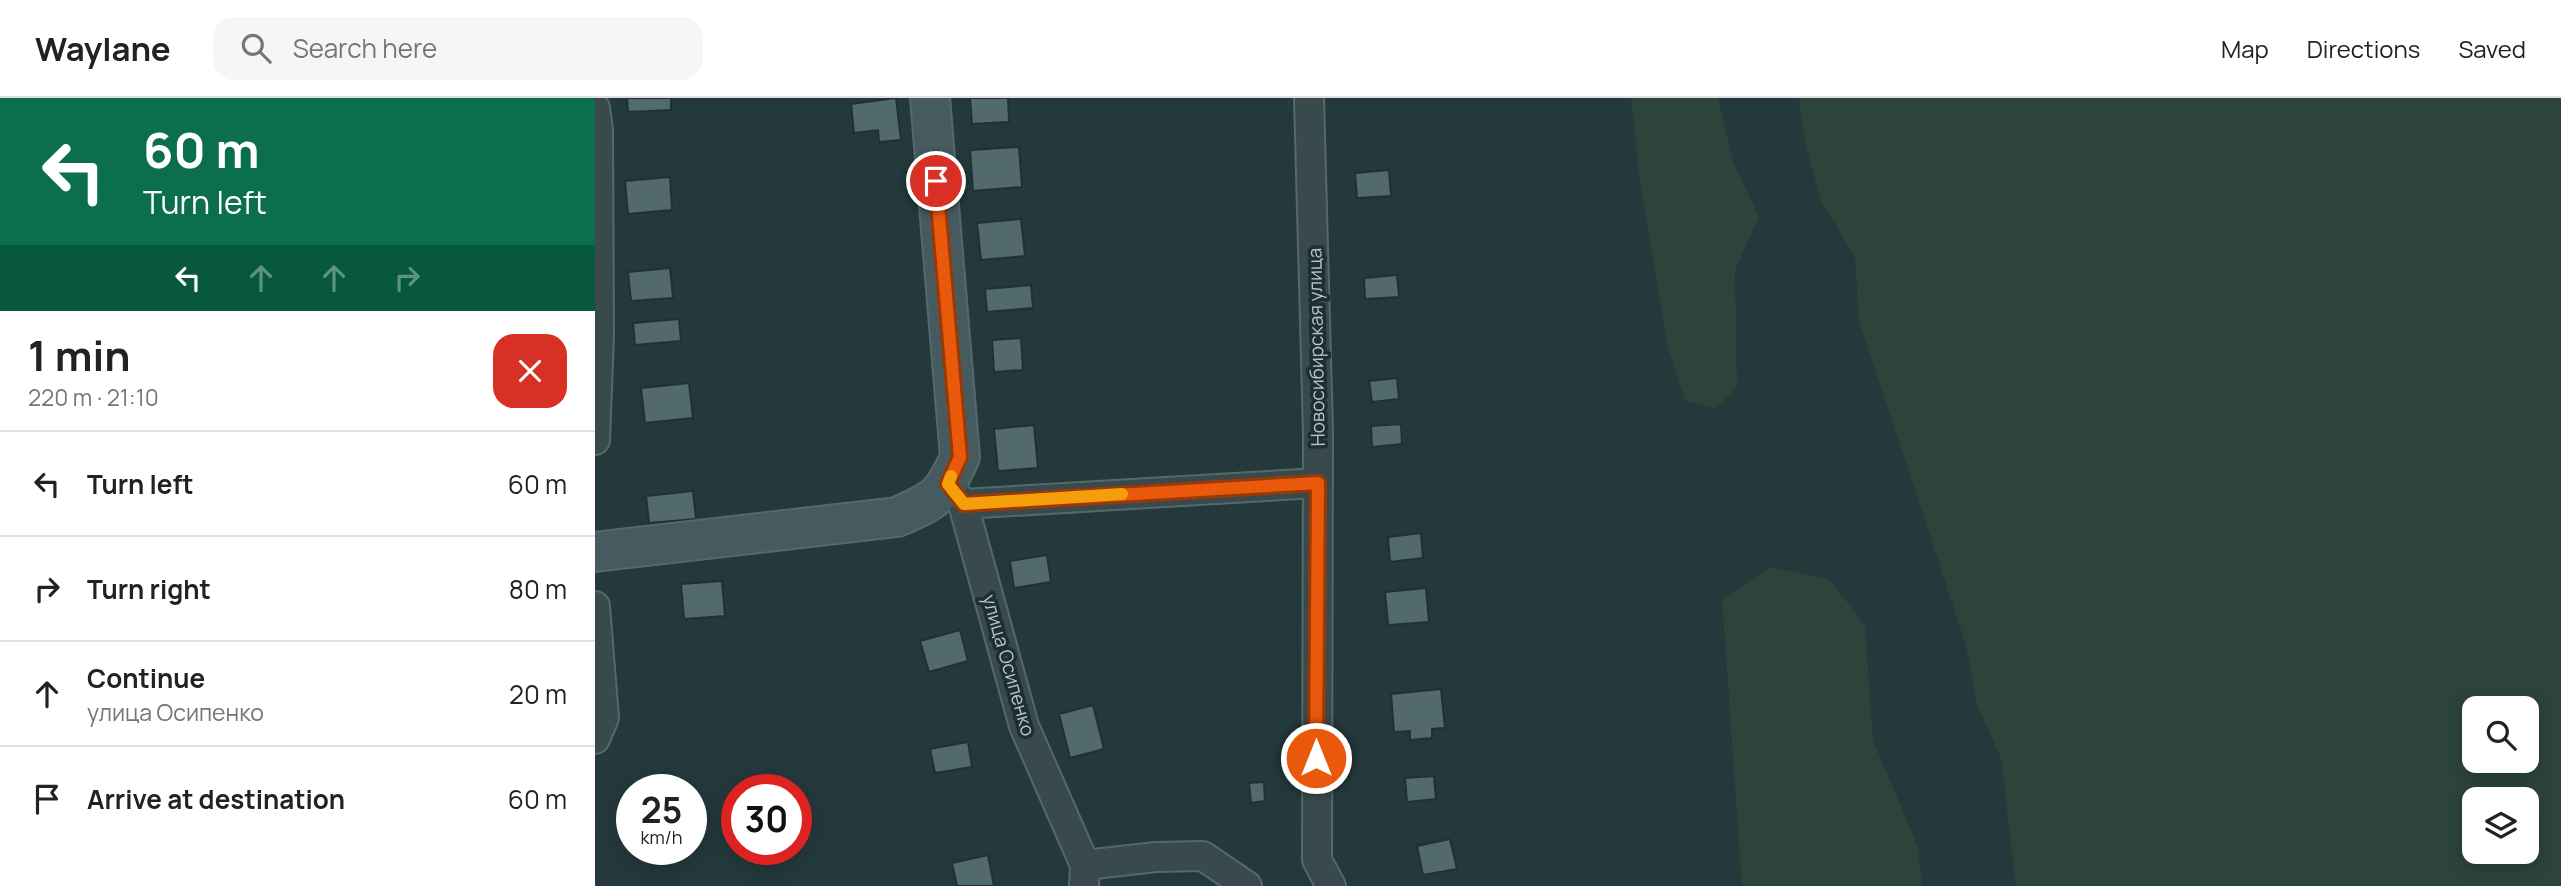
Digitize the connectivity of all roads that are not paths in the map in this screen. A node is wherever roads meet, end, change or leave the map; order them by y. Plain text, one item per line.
1 (930, 98) edge
2 (1309, 98) edge
3 (595, 108) edge
4 (595, 440) edge
5 (1318, 483) junction
6 (956, 494) junction
7 (595, 552) edge
8 (595, 606) edge
9 (595, 739) edge
10 (1084, 875) edge
11 (1247, 886) edge
12 (1331, 886) edge

1 - 6 main road
2 - 5 street, Новосибирская улица
3 - 4 street
5 - 6 street
5 - 12 street, Новосибирская улица
6 - 7 main road
6 - 10 street, улица Осипенко
8 - 9 street
10 - 11 street

